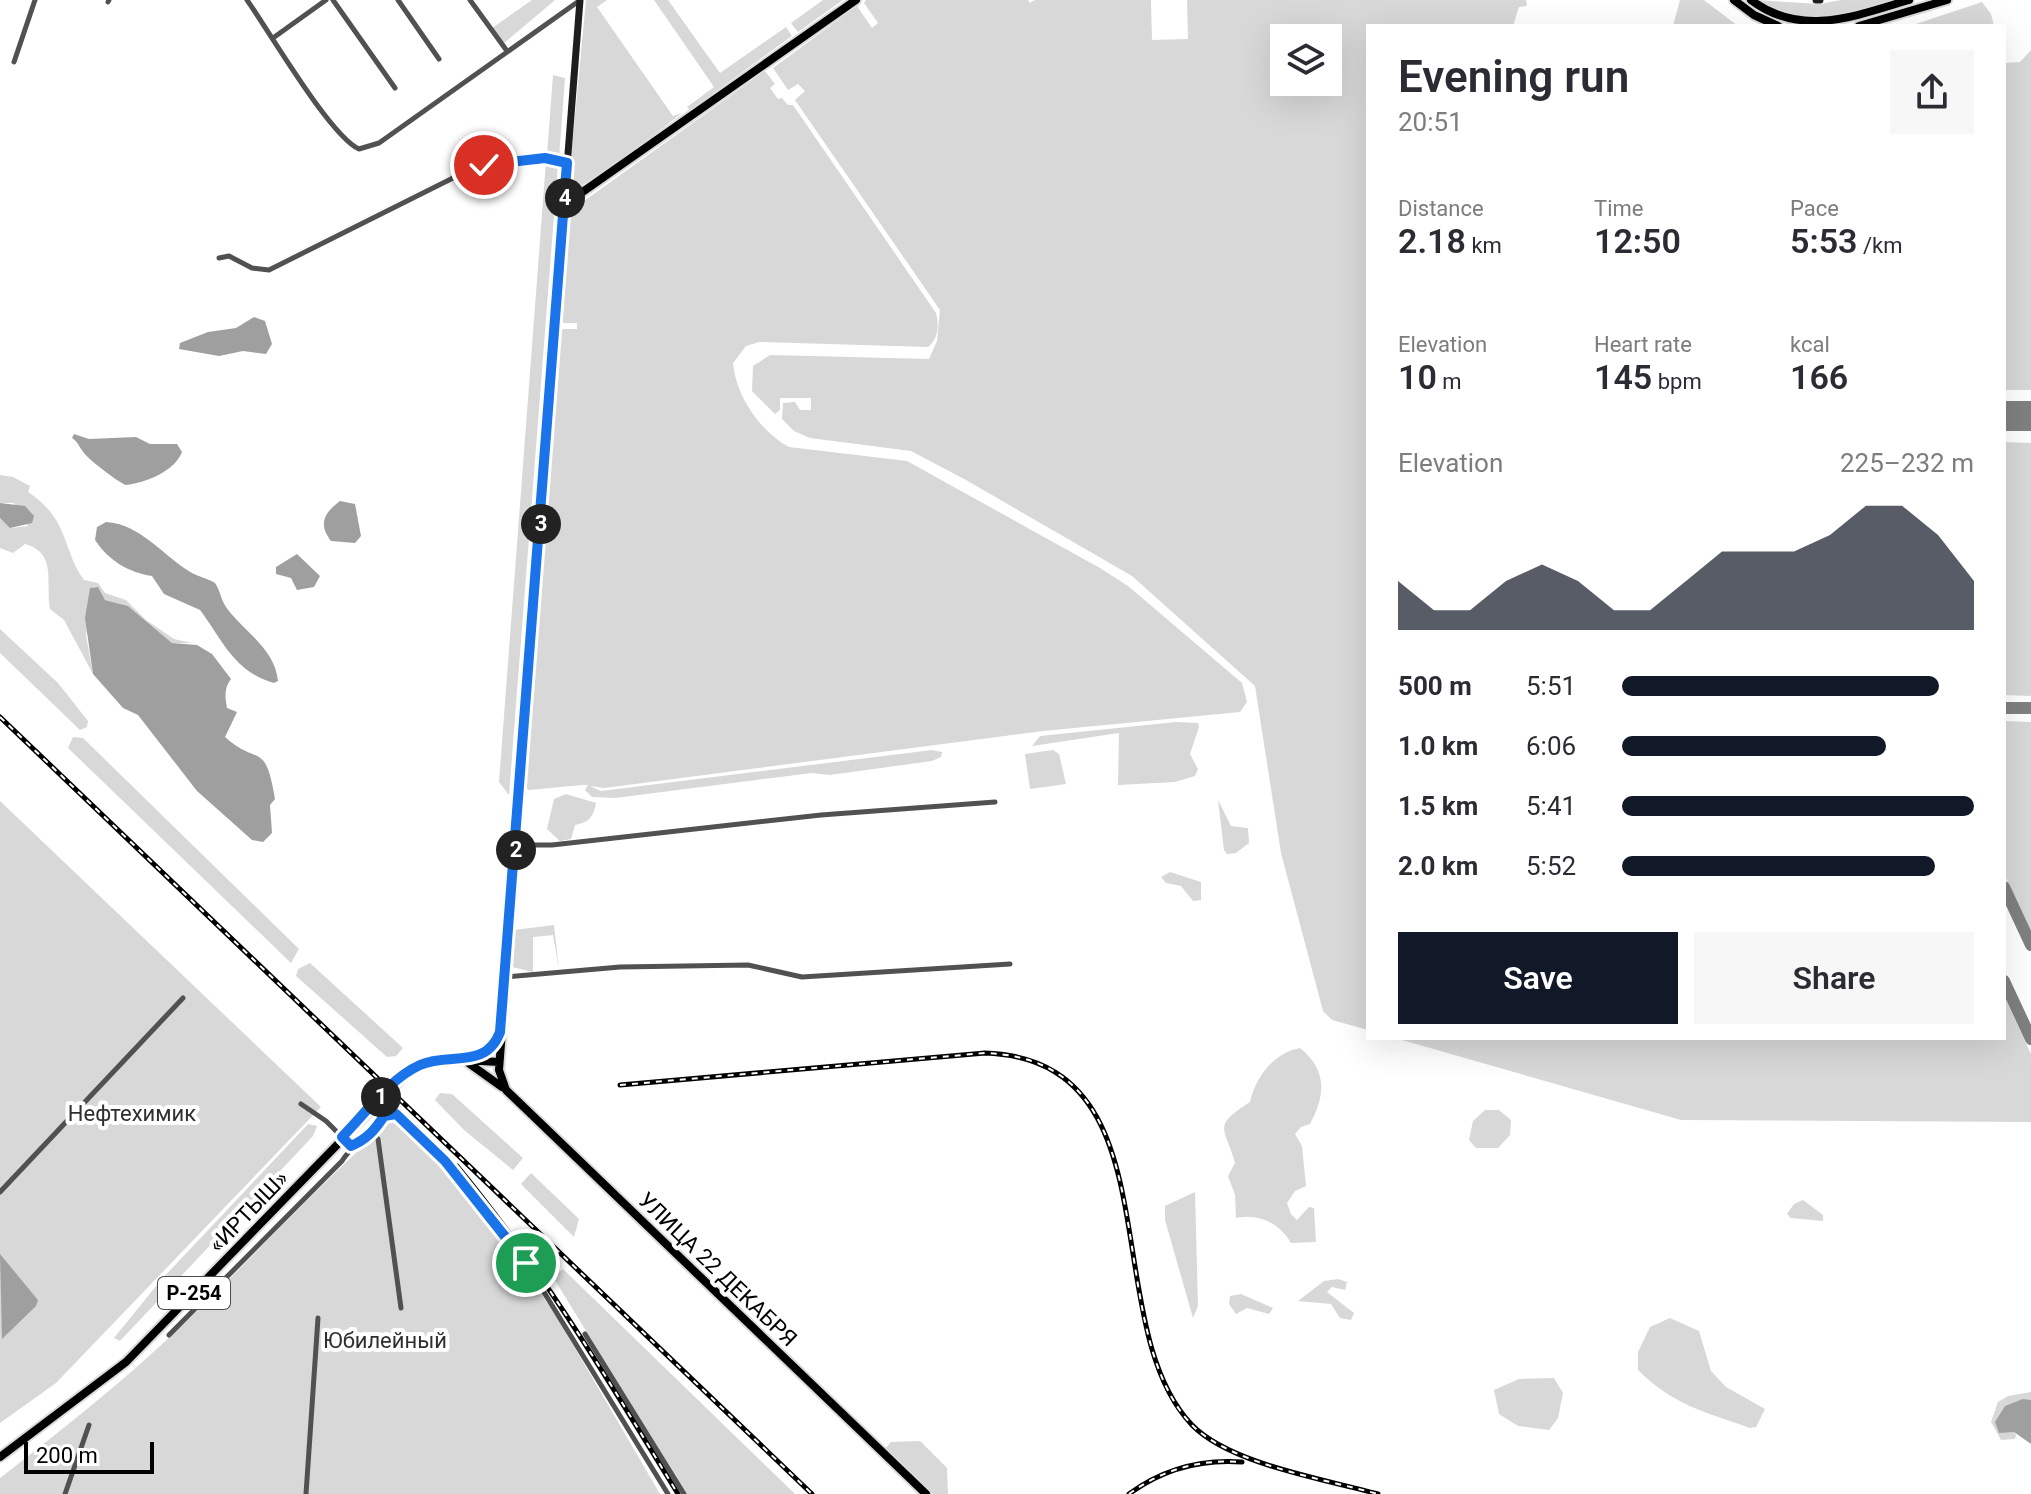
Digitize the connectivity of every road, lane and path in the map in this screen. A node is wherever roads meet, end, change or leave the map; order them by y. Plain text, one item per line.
1 (35, 0) edge
2 (247, 0) edge
3 (326, 0) edge
4 (333, 0) edge
5 (398, 0) edge
6 (470, 0) edge
7 (856, 0) edge
8 (1734, 0) edge
9 (1751, 0) edge
10 (1909, 0) edge
11 (1947, 0) edge
12 (580, 1) edge
13 (1774, 24) edge
14 (1866, 24) edge
15 (273, 38) junction
16 (507, 51) junction
17 (439, 59) dead end
18 (14, 62) dead end
19 (395, 88) dead end
20 (567, 163) junction
21 (564, 205) junction
22 (219, 258) dead end
23 (995, 802) dead end
24 (517, 845) junction
25 (1010, 964) dead end
26 (505, 977) junction
27 (183, 998) dead end
28 (500, 1032) junction
29 (459, 1059) junction
30 (499, 1062) junction
31 (506, 1090) junction
32 (301, 1104) dead end
33 (373, 1133) junction
34 (342, 1137) junction
35 (351, 1146) junction
36 (0, 1192) edge
37 (401, 1308) dead end
38 (318, 1318) dead end
39 (585, 1334) dead end
40 (169, 1335) dead end
41 (89, 1425) dead end
42 (0, 1457) edge
43 (65, 1494) edge
44 (306, 1494) edge
45 (668, 1494) edge
46 (684, 1494) edge
47 (926, 1494) edge

1 - 18 street
2 - 15 street
3 - 15 street
4 - 19 street
5 - 17 street
6 - 16 street
7 - 21 main road
8 - 13 main road
9 - 10 main road
11 - 14 main road
12 - 16 street
12 - 20 main road
15 - 16 street
20 - 21 main road
20 - 22 street
21 - 24 main road
23 - 24 street
24 - 26 main road
25 - 26 street
26 - 28 main road
27 - 36 street
28 - 29 main road
28 - 30 main road
29 - 30 main road, «ИРТЫШ» / Р-254
29 - 31 main road, УЛИЦА 22 ДЕКАБРЯ
29 - 34 main road, «ИРТЫШ» / Р-254
30 - 31 main road
31 - 47 main road, УЛИЦА 22 ДЕКАБРЯ
32 - 34 street
33 - 35 street
33 - 37 street
33 - 45 street
34 - 35 street
34 - 42 main road, «ИРТЫШ» / Р-254
35 - 40 street
38 - 44 street
39 - 46 street
41 - 43 street

